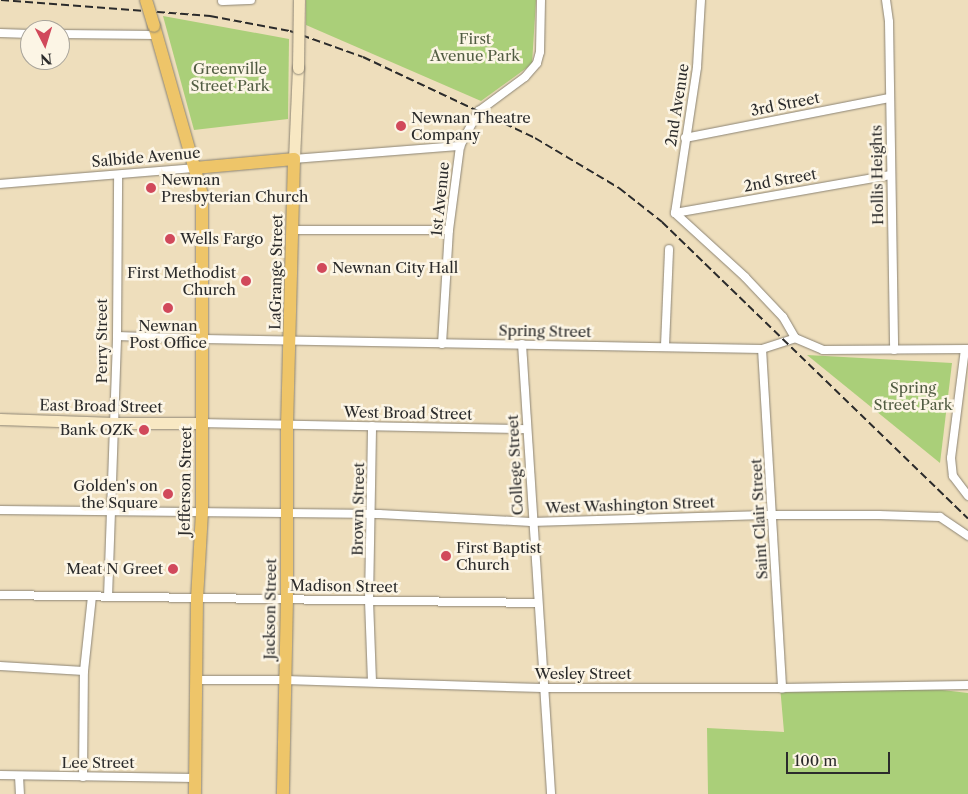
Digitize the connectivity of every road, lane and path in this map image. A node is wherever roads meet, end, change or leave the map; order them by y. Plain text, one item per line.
1 (146, 0) edge
2 (251, 0) edge
3 (300, 0) edge
4 (541, 0) edge
5 (701, 0) edge
6 (886, 0) edge
7 (222, 1) edge
8 (155, 31) junction
9 (0, 33) edge
10 (20, 34) edge
11 (70, 34) edge
12 (889, 98) junction
13 (685, 138) junction
14 (460, 146) junction
15 (294, 159) junction
16 (208, 167) junction
17 (195, 168) junction
18 (118, 175) junction
19 (891, 175) junction
20 (0, 184) edge
21 (202, 194) junction
22 (675, 213) junction
23 (293, 230) junction
24 (449, 230) junction
25 (669, 249) dead end
26 (117, 336) junction
27 (795, 338) junction
28 (203, 339) junction
29 (290, 340) junction
30 (442, 344) junction
31 (522, 344) junction
32 (665, 346) junction
33 (762, 349) junction
34 (966, 349) edge
35 (894, 350) junction
36 (0, 419) edge
37 (202, 422) junction
38 (114, 423) junction
39 (288, 425) junction
40 (372, 426) junction
41 (527, 429) junction
42 (968, 496) edge
43 (112, 509) junction
44 (0, 510) edge
45 (202, 512) junction
46 (287, 513) junction
47 (372, 514) junction
48 (772, 515) junction
49 (532, 522) junction
50 (968, 536) edge
51 (0, 595) edge
52 (92, 596) junction
53 (108, 597) junction
54 (197, 598) junction
55 (287, 599) junction
56 (370, 601) junction
57 (538, 602) junction
58 (0, 666) edge
59 (84, 671) junction
60 (197, 680) junction
61 (285, 680) junction
62 (372, 682) junction
63 (968, 685) edge
64 (542, 688) junction
65 (782, 688) junction
66 (0, 775) edge
67 (19, 776) junction
68 (83, 777) junction
69 (195, 778) junction
70 (20, 794) edge
71 (195, 794) edge
72 (283, 794) edge
73 (551, 794) edge

1 - 8 main road, Jefferson Street, bridge
2 - 7 street
3 - 15 street, LaGrange Street, bridge
4 - 14 street, 1st Avenue
5 - 13 street, 2nd Avenue
6 - 12 street, Hollis Heights
8 - 11 street
8 - 17 main road, Jefferson Street
9 - 10 street
12 - 13 street, 3rd Street
12 - 19 street, Hollis Heights
13 - 22 street, 2nd Avenue
14 - 15 street
14 - 24 street, 1st Avenue
15 - 16 main road, Salbide Avenue
15 - 23 main road, LaGrange Street
16 - 17 main road, Salbide Avenue
16 - 21 main road
17 - 18 street, Salbide Avenue
17 - 21 main road, Jefferson Street
18 - 20 street, Salbide Avenue
18 - 26 street, Perry Street
19 - 22 street, 2nd Street
19 - 35 street, Hollis Heights
21 - 28 main road, Jefferson Street
22 - 27 street
23 - 24 street
23 - 29 main road, LaGrange Street
24 - 30 street, 1st Avenue
25 - 32 street
26 - 28 street, Spring Street
26 - 38 street, Perry Street
27 - 33 street, Spring Street
27 - 35 street
28 - 29 street, Spring Street
28 - 37 main road, Jefferson Street
29 - 30 street, Spring Street
29 - 39 main road, LaGrange Street
30 - 31 street, Spring Street
31 - 32 street, Spring Street
31 - 41 street, College Street
32 - 33 street, Spring Street
33 - 48 street, Saint Clair Street
34 - 35 street
34 - 42 street
36 - 38 street, East Broad Street
37 - 38 street, East Broad Street
37 - 39 street, West Broad Street
37 - 45 main road, Jefferson Street
38 - 43 street, Perry Street
39 - 40 street, West Broad Street
39 - 46 main road, Jackson Street
40 - 41 street, West Broad Street
40 - 47 street, Brown Street
41 - 49 street, College Street
43 - 44 street, West Washington Street
43 - 45 street, West Washington Street
43 - 53 street, Perry Street
45 - 46 street, West Washington Street
45 - 54 main road, Jefferson Street
46 - 47 street, West Washington Street
46 - 55 main road, Jackson Street
47 - 49 street, West Washington Street
47 - 56 street, Brown Street
48 - 49 street, West Washington Street
48 - 50 street, West Washington Street
48 - 65 street, Saint Clair Street
49 - 57 street, College Street
51 - 52 street, Madison Street
52 - 53 street, Madison Street
52 - 59 street
53 - 54 street, Madison Street
54 - 55 street, Madison Street
54 - 60 main road, Jefferson Street
55 - 56 street, Madison Street
55 - 61 main road, Jackson Street
56 - 57 street, Madison Street
56 - 62 street, Brown Street
57 - 64 street, College Street
58 - 59 street
59 - 68 street
60 - 61 street, Wesley Street
60 - 69 main road, Jefferson Street
61 - 62 street, Wesley Street
61 - 72 main road, Jackson Street
62 - 64 street, Wesley Street
63 - 65 street, Wesley Street
64 - 65 street, Wesley Street
64 - 73 street, College Street
66 - 67 street, Lee Street
67 - 68 street, Lee Street
67 - 70 street
68 - 69 street, Lee Street
69 - 71 main road, Jefferson Street

